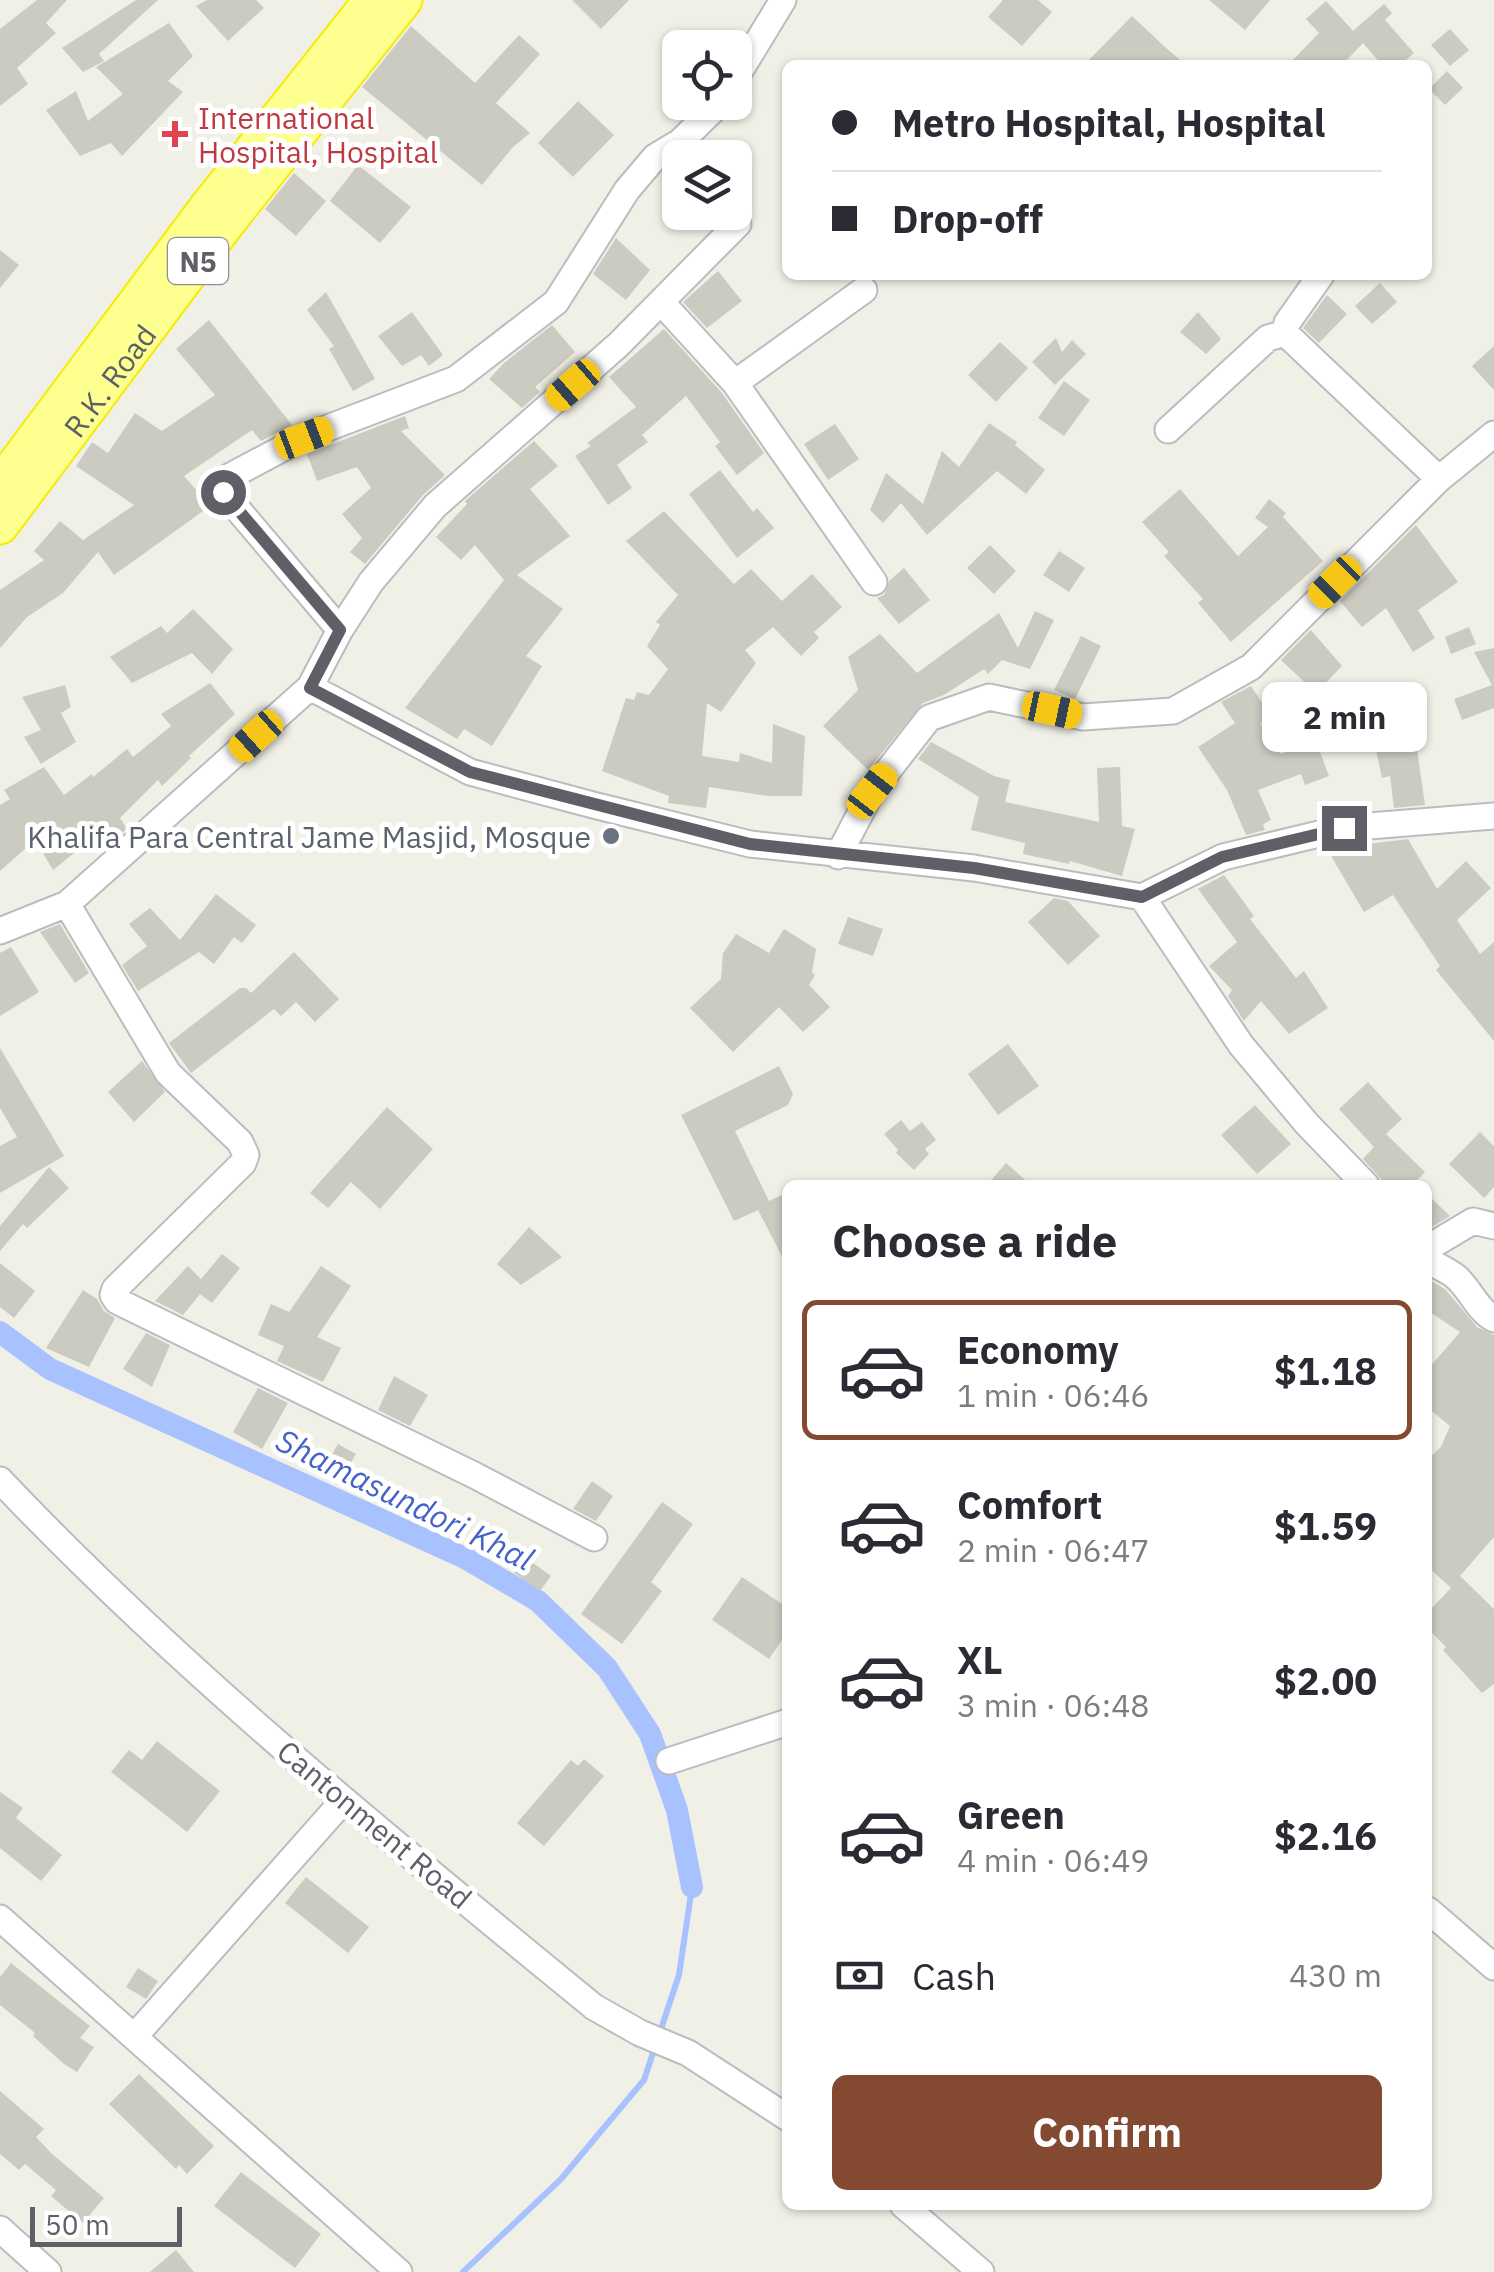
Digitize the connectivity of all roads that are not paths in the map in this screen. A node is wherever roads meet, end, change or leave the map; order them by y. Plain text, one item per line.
1 (372, 0) edge
2 (404, 0) edge
3 (783, 0) edge
4 (752, 51) edge
5 (662, 156) edge
6 (732, 230) edge
7 (1318, 280) edge
8 (864, 290) dead end
9 (662, 303) junction
10 (1285, 333) junction
11 (735, 383) junction
12 (1168, 430) dead end
13 (1494, 434) edge
14 (1439, 479) junction
15 (0, 485) edge
16 (0, 526) edge
17 (874, 582) dead end
18 (340, 630) junction
19 (310, 688) junction
20 (1494, 816) edge
21 (838, 856) junction
22 (1142, 897) junction
23 (67, 904) junction
24 (0, 931) edge
25 (1361, 1180) edge
26 (1494, 1226) edge
27 (1432, 1246) edge
28 (1432, 1262) edge
29 (1494, 1319) edge
30 (0, 1480) edge
31 (594, 1538) dead end
32 (782, 1724) edge
33 (669, 1762) dead end
34 (343, 1801) junction
35 (1432, 1913) edge
36 (0, 1918) edge
37 (1494, 1967) edge
38 (134, 2037) junction
39 (782, 2114) edge
40 (909, 2210) edge
41 (0, 2229) edge
42 (48, 2272) edge
43 (400, 2272) edge
44 (981, 2272) edge

1 - 15 highway, R.K. Road / N5
2 - 16 highway, R.K. Road / N5
3 - 4 street
5 - 18 street
6 - 9 street
7 - 10 street
8 - 11 street
9 - 11 street
9 - 18 street
10 - 12 street
10 - 14 street
11 - 17 street
13 - 14 street
14 - 21 street
18 - 19 street
19 - 21 street
19 - 23 street
20 - 22 street
21 - 22 street
22 - 25 street
23 - 24 street
23 - 31 street
26 - 27 street
28 - 29 street
30 - 34 street, Cantonment Road
32 - 33 street
34 - 38 street
34 - 39 street, Cantonment Road
35 - 37 street
36 - 38 street
38 - 43 street
40 - 44 street
41 - 42 street

